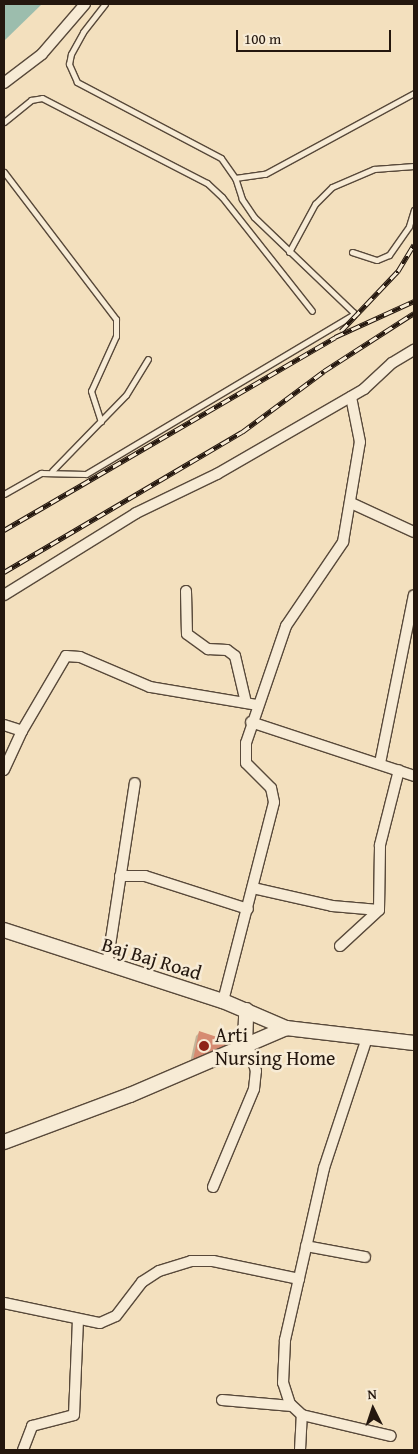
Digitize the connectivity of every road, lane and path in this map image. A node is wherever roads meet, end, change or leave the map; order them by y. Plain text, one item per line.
1 (84, 4) edge
2 (105, 4) edge
3 (4, 83) edge
4 (414, 93) edge
5 (4, 122) edge
6 (414, 166) edge
7 (4, 172) edge
8 (236, 178) junction
9 (414, 210) edge
10 (289, 252) junction
11 (352, 252) dead end
12 (312, 311) dead end
13 (414, 350) edge
14 (148, 359) dead end
15 (351, 397) junction
16 (101, 421) junction
17 (52, 471) junction
18 (4, 494) edge
19 (351, 503) junction
20 (414, 532) edge
21 (186, 591) dead end
22 (4, 595) edge
23 (414, 595) edge
24 (246, 703) junction
25 (257, 705) junction
26 (250, 722) junction
27 (4, 725) edge
28 (22, 730) junction
29 (380, 763) junction
30 (4, 770) edge
31 (399, 770) junction
32 (414, 776) edge
33 (135, 783) dead end
34 (120, 876) junction
35 (253, 888) junction
36 (248, 909) junction
37 (379, 910) junction
38 (4, 930) edge
39 (340, 946) dead end
40 (107, 965) junction
41 (223, 1001) junction
42 (246, 1010) junction
43 (286, 1028) junction
44 (367, 1038) junction
45 (414, 1043) edge
46 (246, 1046) junction
47 (4, 1142) edge
48 (213, 1187) dead end
49 (306, 1246) junction
50 (366, 1257) dead end
51 (299, 1279) junction
52 (4, 1303) edge
53 (78, 1320) junction
54 (222, 1400) dead end
55 (292, 1406) junction
56 (302, 1416) junction
57 (392, 1436) dead end
58 (24, 1450) edge
59 (300, 1450) edge

1 - 3 street
2 - 8 lane
4 - 8 lane
5 - 12 lane
6 - 10 lane
7 - 16 lane
8 - 10 lane
9 - 11 lane
10 - 17 lane
13 - 15 street
14 - 16 lane
15 - 19 street
15 - 22 street
16 - 17 lane
17 - 18 lane
19 - 20 street
19 - 25 street
21 - 24 street
23 - 29 street
24 - 25 street
24 - 28 street
25 - 26 street
26 - 29 street
26 - 35 street
27 - 28 street
28 - 30 street
29 - 31 street
31 - 32 street
31 - 37 street
33 - 34 street
34 - 36 street
34 - 40 street
35 - 36 street
35 - 37 street
36 - 41 street
37 - 39 street
38 - 40 main road, Baj Baj Road
40 - 41 main road, Baj Baj Road
41 - 42 main road, Baj Baj Road
42 - 43 main road, Baj Baj Road
42 - 46 main road
43 - 44 main road
43 - 46 main road
44 - 45 main road
44 - 49 street
46 - 47 main road
46 - 48 street
49 - 50 street
49 - 51 street
51 - 53 street
51 - 55 street
52 - 53 street
53 - 58 street
54 - 55 street
55 - 56 street
56 - 57 street
56 - 59 street

